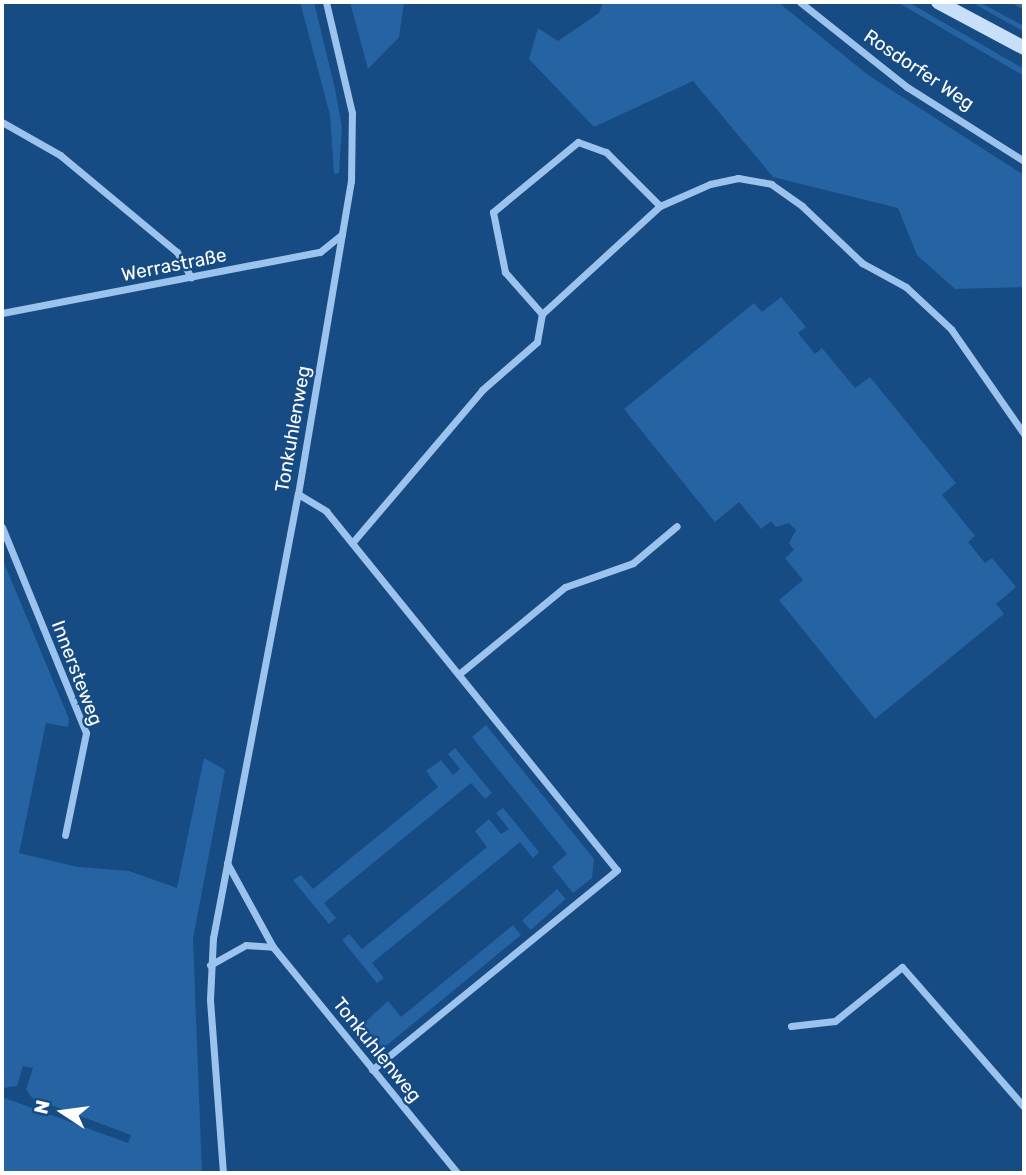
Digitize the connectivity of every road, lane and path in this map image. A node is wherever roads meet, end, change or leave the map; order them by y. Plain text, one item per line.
1 (326, 2) edge
2 (800, 2) edge
3 (937, 2) edge
4 (1024, 48) edge
5 (2, 122) edge
6 (1024, 161) edge
7 (660, 206) junction
8 (344, 231) junction
9 (191, 277) junction
10 (2, 313) edge
11 (542, 314) junction
12 (1024, 434) edge
13 (298, 494) junction
14 (677, 526) dead end
15 (2, 527) edge
16 (352, 543) junction
17 (459, 674) junction
18 (65, 835) dead end
19 (226, 860) junction
20 (273, 947) junction
21 (211, 964) junction
22 (791, 1026) dead end
23 (372, 1070) junction
24 (1024, 1107) edge
25 (223, 1173) edge
26 (457, 1173) edge

1 - 8 street, Tonkuhlenweg
2 - 6 street, Rosdorfer Weg
3 - 4 main road
5 - 9 street
7 - 11 street
7 - 11 street
7 - 12 street
8 - 9 street, Werrastraße
8 - 13 street, Tonkuhlenweg
9 - 10 street, Werrastraße
11 - 16 street
13 - 16 street
13 - 19 street, Tonkuhlenweg
14 - 17 street
15 - 18 street, Innersteweg
16 - 17 street
17 - 23 street
19 - 20 street, Tonkuhlenweg
19 - 21 street, Tonkuhlenweg
20 - 21 street
20 - 23 street, Tonkuhlenweg
21 - 25 street, Tonkuhlenweg
22 - 24 street
23 - 26 street, Tonkuhlenweg

